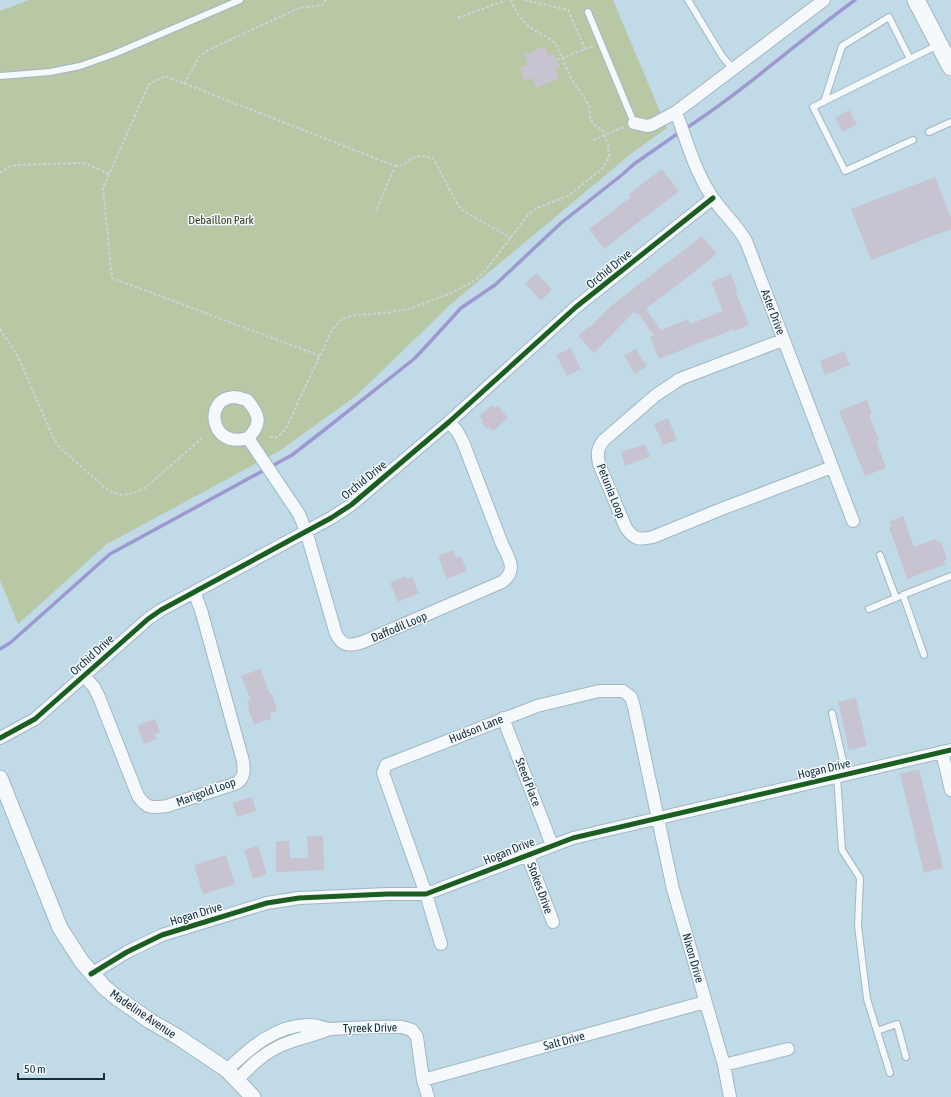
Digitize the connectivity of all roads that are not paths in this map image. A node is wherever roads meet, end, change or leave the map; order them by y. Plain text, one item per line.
1 (240, 0) edge
2 (688, 0) edge
3 (824, 0) edge
4 (916, 0) edge
5 (588, 12) dead end
6 (939, 45) junction
7 (910, 59) junction
8 (951, 68) edge
9 (733, 69) junction
10 (0, 76) edge
11 (824, 102) junction
12 (676, 112) junction
13 (951, 122) edge
14 (634, 123) joint
15 (929, 132) dead end
16 (913, 140) dead end
17 (713, 198) junction
18 (783, 340) junction
19 (449, 422) junction
20 (248, 438) dead end
21 (832, 467) junction
22 (853, 521) dead end
23 (306, 531) junction
24 (880, 555) dead end
25 (951, 576) edge
26 (194, 592) junction
27 (903, 595) junction
28 (896, 598) junction
29 (869, 609) dead end
30 (924, 655) dead end
31 (84, 676) junction
32 (832, 714) dead end
33 (503, 718) junction
34 (0, 738) edge
35 (946, 751) edge
36 (842, 775) junction
37 (0, 778) edge
38 (951, 790) edge
39 (657, 818) junction
40 (552, 845) junction
41 (528, 854) junction
42 (426, 894) junction
43 (553, 922) dead end
44 (441, 944) dead end
45 (91, 974) junction
46 (706, 1002) junction
47 (877, 1031) junction
48 (788, 1049) dead end
49 (906, 1057) dead end
50 (724, 1065) junction
51 (890, 1073) dead end
52 (232, 1075) junction
53 (423, 1080) junction
54 (253, 1097) edge
55 (428, 1097) edge
56 (730, 1097) edge

1 - 10 lane
2 - 9 lane
3 - 9 street
4 - 6 main road
5 - 14 lane
6 - 7 lane
6 - 8 main road
7 - 11 lane
7 - 11 lane
9 - 12 street
11 - 16 lane
12 - 14 street
12 - 17 street, Aster Drive
13 - 15 lane
17 - 18 street, Aster Drive
17 - 19 street, Orchid Drive
18 - 21 street, Aster Drive
18 - 21 street, Petunia Loop
19 - 23 street, Orchid Drive
19 - 23 street, Daffodil Loop
20 - 23 street, Daffodil Loop
21 - 22 street, Aster Drive
23 - 26 street, Orchid Drive
24 - 28 lane
25 - 27 lane
26 - 31 street, Orchid Drive
26 - 31 street, Marigold Loop
27 - 28 lane
27 - 30 lane
28 - 29 lane
31 - 34 street, Orchid Drive
32 - 36 lane
33 - 39 street, Hudson Lane
33 - 40 street, Steed Place
33 - 42 street, Hudson Lane
35 - 36 street, Hogan Drive
35 - 38 street
36 - 39 street, Hogan Drive
36 - 47 lane
37 - 45 street, Madeline Avenue
39 - 40 street, Hogan Drive
39 - 46 street, Nixon Drive
40 - 41 street, Hogan Drive
41 - 42 street, Hogan Drive
41 - 43 street, Stokes Drive
42 - 44 street, Hudson Lane
42 - 45 street, Hogan Drive
45 - 52 street, Madeline Avenue
46 - 50 street, Nixon Drive
46 - 53 street, Salt Drive
47 - 49 lane
47 - 51 lane
48 - 50 street
50 - 56 street, Nixon Drive
52 - 53 street, Tyreek Drive
52 - 54 street, Madeline Avenue
53 - 55 street, Tyreek Drive

